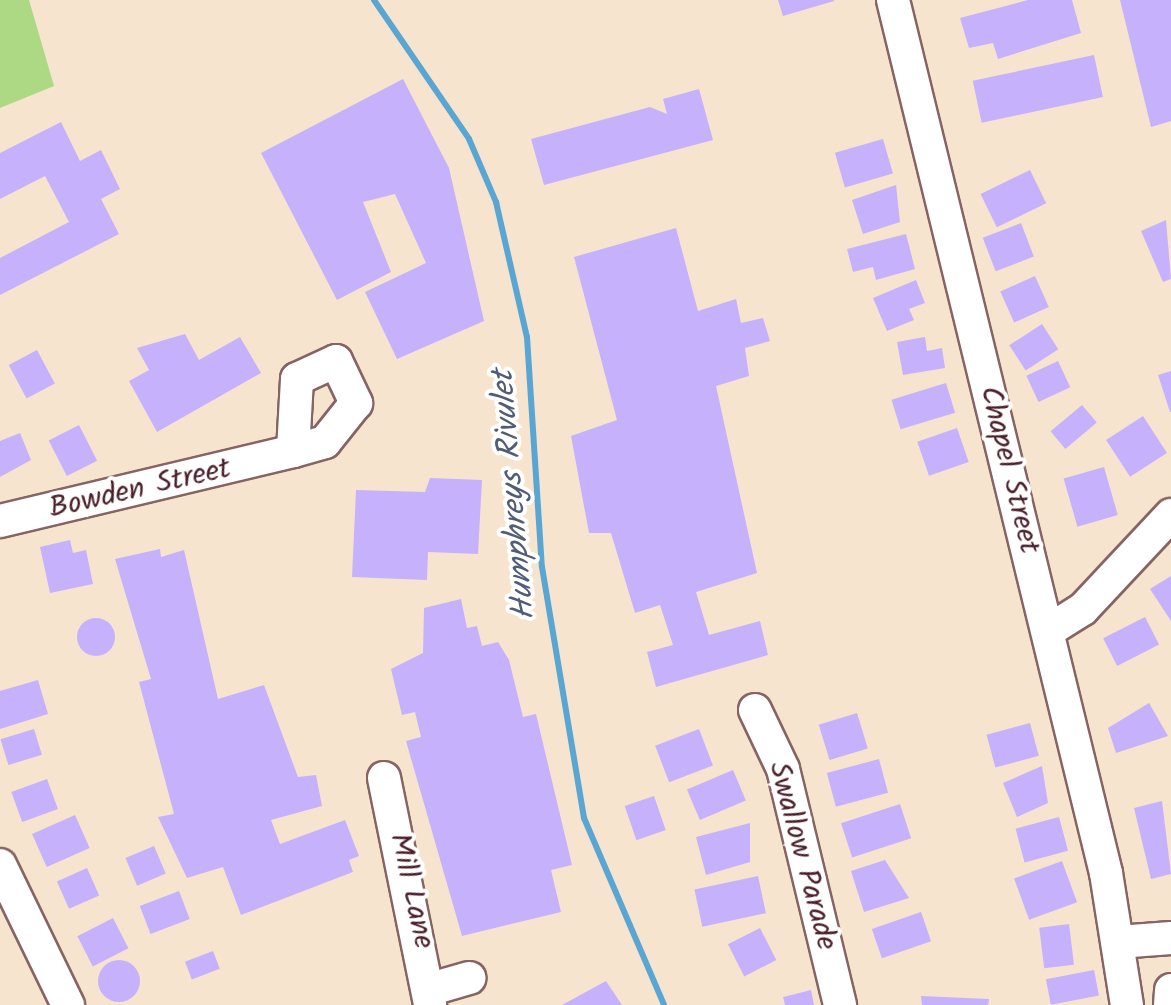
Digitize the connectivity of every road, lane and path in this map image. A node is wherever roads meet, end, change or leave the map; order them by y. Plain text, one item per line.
1 (893, 0) edge
2 (286, 453) dead end
3 (1171, 515) edge
4 (0, 522) edge
5 (1048, 631) junction
6 (755, 710) dead end
7 (384, 778) dead end
8 (0, 864) edge
9 (1171, 938) edge
10 (1118, 942) junction
11 (469, 978) dead end
12 (424, 987) edge
13 (1171, 990) edge
14 (1126, 998) edge
15 (68, 1005) edge
16 (840, 1005) edge
17 (1170, 1005) edge

1 - 5 street, Chapel Street
2 - 4 street, Bowden Street
3 - 5 street
5 - 10 street, Chapel Street
6 - 16 street, Swallow Parade
7 - 12 street, Mill Lane
8 - 15 street
9 - 10 street
10 - 14 street, Chapel Street
11 - 12 street
13 - 17 street

